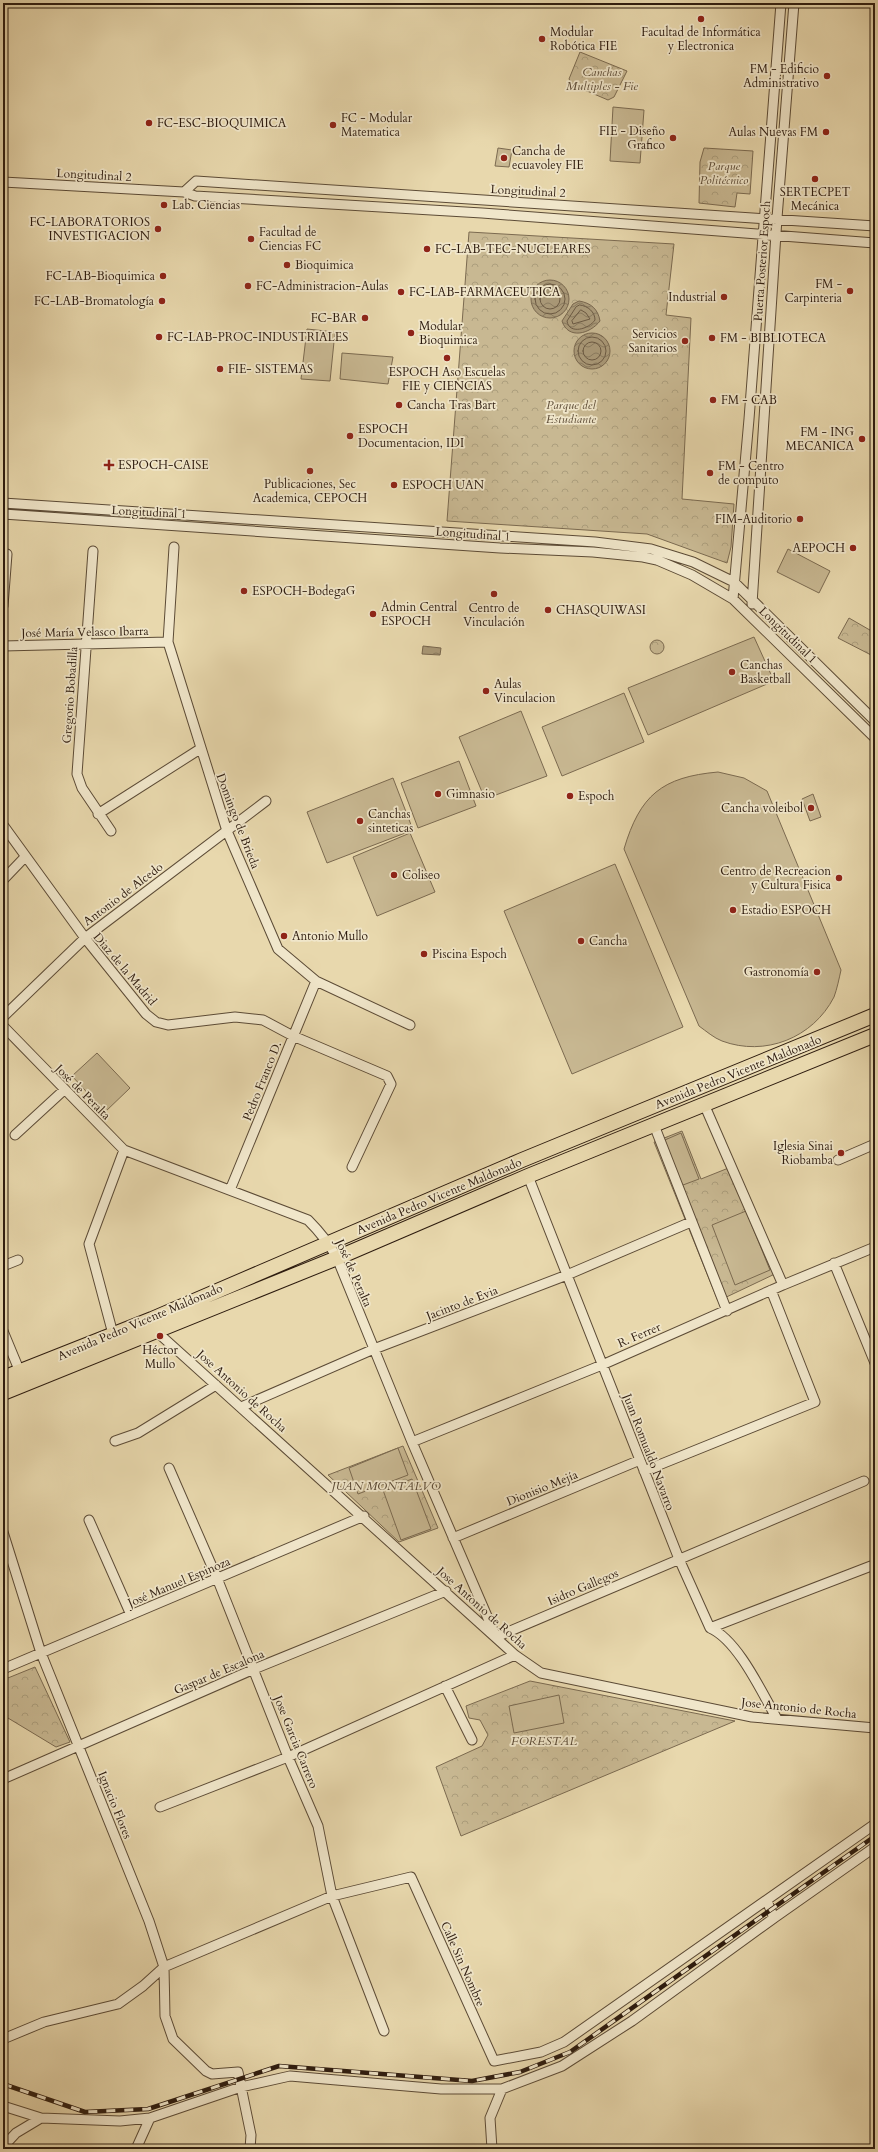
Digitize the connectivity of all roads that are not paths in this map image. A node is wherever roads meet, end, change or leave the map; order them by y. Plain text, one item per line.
1 (780, 3) edge
2 (794, 3) edge
3 (3, 182) edge
4 (184, 192) junction
5 (437, 198) junction
6 (437, 210) junction
7 (764, 217) junction
8 (777, 218) junction
9 (875, 226) edge
10 (762, 235) junction
11 (776, 236) junction
12 (875, 243) edge
13 (3, 503) edge
14 (3, 514) edge
15 (174, 547) dead end
16 (93, 551) dead end
17 (7, 554) dead end
18 (734, 583) junction
19 (733, 599) junction
20 (752, 600) junction
21 (3, 606) edge
22 (752, 617) junction
23 (168, 642) junction
24 (86, 644) junction
25 (3, 646) edge
26 (875, 721) edge
27 (875, 738) edge
28 (200, 749) junction
29 (266, 801) dead end
30 (98, 814) junction
31 (3, 824) edge
32 (111, 831) dead end
33 (226, 831) junction
34 (25, 857) junction
35 (3, 880) edge
36 (84, 938) junction
37 (316, 981) junction
38 (875, 1015) edge
39 (3, 1017) edge
40 (410, 1025) dead end
41 (3, 1026) edge
42 (875, 1035) edge
43 (293, 1036) junction
44 (64, 1090) junction
45 (704, 1104) junction
46 (654, 1125) junction
47 (15, 1135) dead end
48 (875, 1144) edge
49 (124, 1150) junction
50 (838, 1160) dead end
51 (352, 1167) dead end
52 (528, 1176) junction
53 (230, 1190) junction
54 (691, 1222) junction
55 (329, 1243) junction
56 (875, 1247) edge
57 (337, 1258) junction
58 (18, 1260) dead end
59 (834, 1263) junction
60 (3, 1266) edge
61 (567, 1275) junction
62 (783, 1284) junction
63 (771, 1290) junction
64 (727, 1311) junction
65 (3, 1332) edge
66 (157, 1332) junction
67 (113, 1334) junction
68 (374, 1350) junction
69 (875, 1363) edge
70 (602, 1364) junction
71 (20, 1372) junction
72 (3, 1378) edge
73 (216, 1384) junction
74 (3, 1393) edge
75 (241, 1407) junction
76 (115, 1441) dead end
77 (412, 1442) junction
78 (640, 1460) junction
79 (169, 1468) dead end
80 (644, 1471) junction
81 (864, 1481) dead end
82 (364, 1516) junction
83 (88, 1520) dead end
84 (3, 1532) edge
85 (452, 1538) junction
86 (6, 1556) edge
87 (679, 1559) junction
88 (871, 1566) dead end
89 (217, 1578) junction
90 (446, 1591) junction
91 (131, 1615) junction
92 (710, 1628) junction
93 (496, 1637) junction
94 (41, 1653) junction
95 (515, 1655) junction
96 (3, 1669) edge
97 (254, 1669) junction
98 (445, 1686) junction
99 (777, 1719) junction
100 (875, 1728) edge
101 (472, 1740) dead end
102 (79, 1746) junction
103 (288, 1757) junction
104 (3, 1779) edge
105 (160, 1807) dead end
106 (875, 1824) edge
107 (875, 1847) edge
108 (332, 1896) junction
109 (767, 1901) junction
110 (774, 1918) junction
111 (164, 1966) junction
112 (384, 2031) dead end
113 (3, 2039) edge
114 (241, 2087) junction
115 (502, 2088) junction
116 (3, 2106) edge
117 (41, 2118) junction
118 (150, 2118) junction
119 (3, 2147) edge
120 (136, 2149) edge
121 (250, 2149) edge
122 (492, 2149) edge

1 - 7 street, Puerta Posterior Espoch
2 - 8 street, Puerta Posterior Espoch
3 - 4 street, Longitudinal 2
4 - 5 street, Longitudinal 2
4 - 6 street, Longitudinal 2
5 - 6 street
5 - 7 street, Longitudinal 2
6 - 10 street, Longitudinal 2
7 - 8 street, Longitudinal 2
7 - 10 street, Puerta Posterior Espoch
8 - 9 street, Longitudinal 2
8 - 11 street, Puerta Posterior Espoch
10 - 11 street, Longitudinal 2
10 - 18 street, Puerta Posterior Espoch
11 - 12 street, Longitudinal 2
11 - 20 street, Puerta Posterior Espoch
13 - 18 street, Longitudinal 1
14 - 19 street, Longitudinal 1
15 - 23 street, Domingo de Brieda
16 - 24 street, Gregorio Bobadilla
17 - 21 street
18 - 19 street, Puerta Posterior Espoch
18 - 20 street, Longitudinal 1
19 - 22 street, Longitudinal 1
20 - 22 street, Puerta Posterior Espoch
20 - 26 street, Longitudinal 1
22 - 27 street, Longitudinal 1
23 - 24 street, José María Velasco Ibarra
23 - 28 street, Domingo de Brieda
24 - 25 street, José María Velasco Ibarra
24 - 30 street, Gregorio Bobadilla
28 - 30 street
28 - 33 street, Domingo de Brieda
29 - 33 street, Antonio de Alcedo
30 - 32 street, Gregorio Bobadilla
31 - 34 street, Diaz de la Madrid
33 - 36 street, Antonio de Alcedo
33 - 37 street, Domingo de Brieda
34 - 35 street
34 - 36 street, Diaz de la Madrid
36 - 39 street, Antonio de Alcedo
36 - 43 street, Diaz de la Madrid
37 - 40 street, Domingo de Brieda
37 - 43 street, Pedro Franco D.
38 - 55 main road, Avenida Pedro Vicente Maldonado
41 - 44 street, José de Peralta
42 - 45 main road, Avenida Pedro Vicente Maldonado
43 - 51 street, Diaz de la Madrid
43 - 53 street, Pedro Franco D.
44 - 47 street
44 - 49 street, José de Peralta
45 - 46 main road, Avenida Pedro Vicente Maldonado
45 - 62 street
46 - 52 main road, Avenida Pedro Vicente Maldonado
46 - 54 street
48 - 50 street
49 - 53 street, José de Peralta
49 - 67 street
52 - 57 main road, Avenida Pedro Vicente Maldonado
52 - 61 street, Juan Romualdo Navarro
53 - 55 street, José de Peralta
54 - 61 street, Jacinto de Evia
54 - 64 street
55 - 57 street, José de Peralta
55 - 67 main road, Avenida Pedro Vicente Maldonado
56 - 59 street, R. Ferrer
57 - 66 main road, Avenida Pedro Vicente Maldonado
57 - 68 street, José de Peralta
58 - 60 street
59 - 62 street, R. Ferrer
59 - 69 street
61 - 68 street, Jacinto de Evia
61 - 70 street, Juan Romualdo Navarro
62 - 63 street, R. Ferrer
63 - 64 street, R. Ferrer
63 - 80 street
64 - 70 street, R. Ferrer
65 - 71 street
66 - 73 street, Jose Antonio de Rocha
66 - 74 main road, Avenida Pedro Vicente Maldonado
67 - 71 main road, Avenida Pedro Vicente Maldonado
68 - 75 street, Jacinto de Evia
68 - 77 street, José de Peralta
70 - 77 street, R. Ferrer
70 - 78 street, Juan Romualdo Navarro
71 - 72 main road, Avenida Pedro Vicente Maldonado
73 - 75 street, Jose Antonio de Rocha
73 - 76 street
75 - 82 street, Jose Antonio de Rocha
77 - 85 street, José de Peralta
78 - 80 street, Juan Romualdo Navarro
78 - 85 street, Dionisio Mejía
79 - 89 street, Jose Garcia Carrero
80 - 87 street, Juan Romualdo Navarro
81 - 87 street, Isidro Gallegos
82 - 89 street, José Manuel Espinoza
82 - 90 street, Jose Antonio de Rocha
83 - 91 street
84 - 86 street, Ignacio Flores
85 - 93 street, José de Peralta
86 - 94 street, Ignacio Flores
87 - 92 street, Juan Romualdo Navarro
87 - 93 street, Isidro Gallegos
88 - 92 street
89 - 91 street, José Manuel Espinoza
89 - 97 street, Jose Garcia Carrero
90 - 93 street, Jose Antonio de Rocha
90 - 97 street, Gaspar de Escalona
91 - 94 street, José Manuel Espinoza
92 - 99 street
93 - 95 street, Jose Antonio de Rocha
94 - 96 street, José Manuel Espinoza
94 - 102 street, Ignacio Flores
95 - 98 street
95 - 99 street, Jose Antonio de Rocha
97 - 102 street, Gaspar de Escalona
97 - 103 street, Jose Garcia Carrero
98 - 101 street
98 - 103 street
99 - 100 street, Jose Antonio de Rocha
102 - 104 street, Gaspar de Escalona
102 - 111 street, Ignacio Flores
103 - 105 street
103 - 108 street, Jose Garcia Carrero
106 - 109 street
107 - 110 street
108 - 109 street, Calle Sin Nombre
108 - 111 street
108 - 112 street, Jose Garcia Carrero
109 - 110 street
110 - 115 street
111 - 113 street
111 - 114 street, Ignacio Flores
114 - 115 street
114 - 118 street
114 - 121 street
115 - 122 street
116 - 117 street
117 - 118 street
117 - 119 street
118 - 120 street

